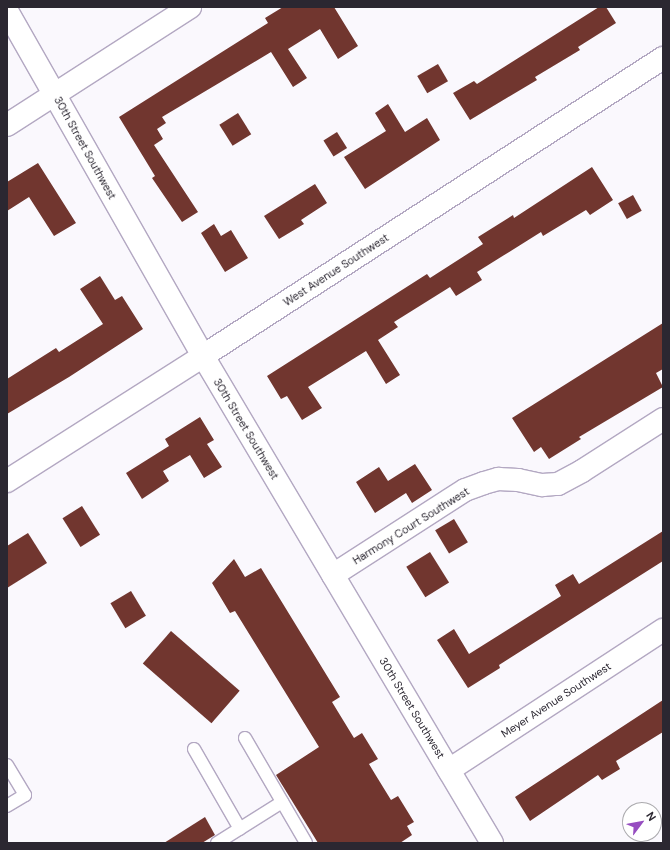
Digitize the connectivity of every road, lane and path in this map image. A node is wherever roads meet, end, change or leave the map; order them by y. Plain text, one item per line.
1 (190, 7) edge
2 (7, 11) edge
3 (663, 58) edge
4 (55, 94) junction
5 (7, 125) edge
6 (203, 356) junction
7 (663, 419) edge
8 (7, 480) edge
9 (333, 575) junction
10 (663, 630) edge
11 (245, 738) dead end
12 (194, 749) dead end
13 (7, 765) edge
14 (449, 770) junction
15 (282, 802) junction
16 (7, 806) edge
17 (240, 829) junction
18 (217, 843) edge
19 (306, 843) edge
20 (492, 843) edge

1 - 4 street
2 - 4 street, 30th Street Southwest
3 - 6 street, West Avenue Southwest
4 - 5 street
4 - 6 street, 30th Street Southwest
6 - 8 street, West Avenue Southwest
6 - 9 street, 30th Street Southwest
7 - 9 street, Harmony Court Southwest
9 - 14 street, 30th Street Southwest
10 - 14 street, Meyer Avenue Southwest
11 - 15 lane
12 - 17 lane
13 - 16 lane
14 - 20 street, 30th Street Southwest
15 - 17 lane
15 - 19 lane
17 - 18 lane

